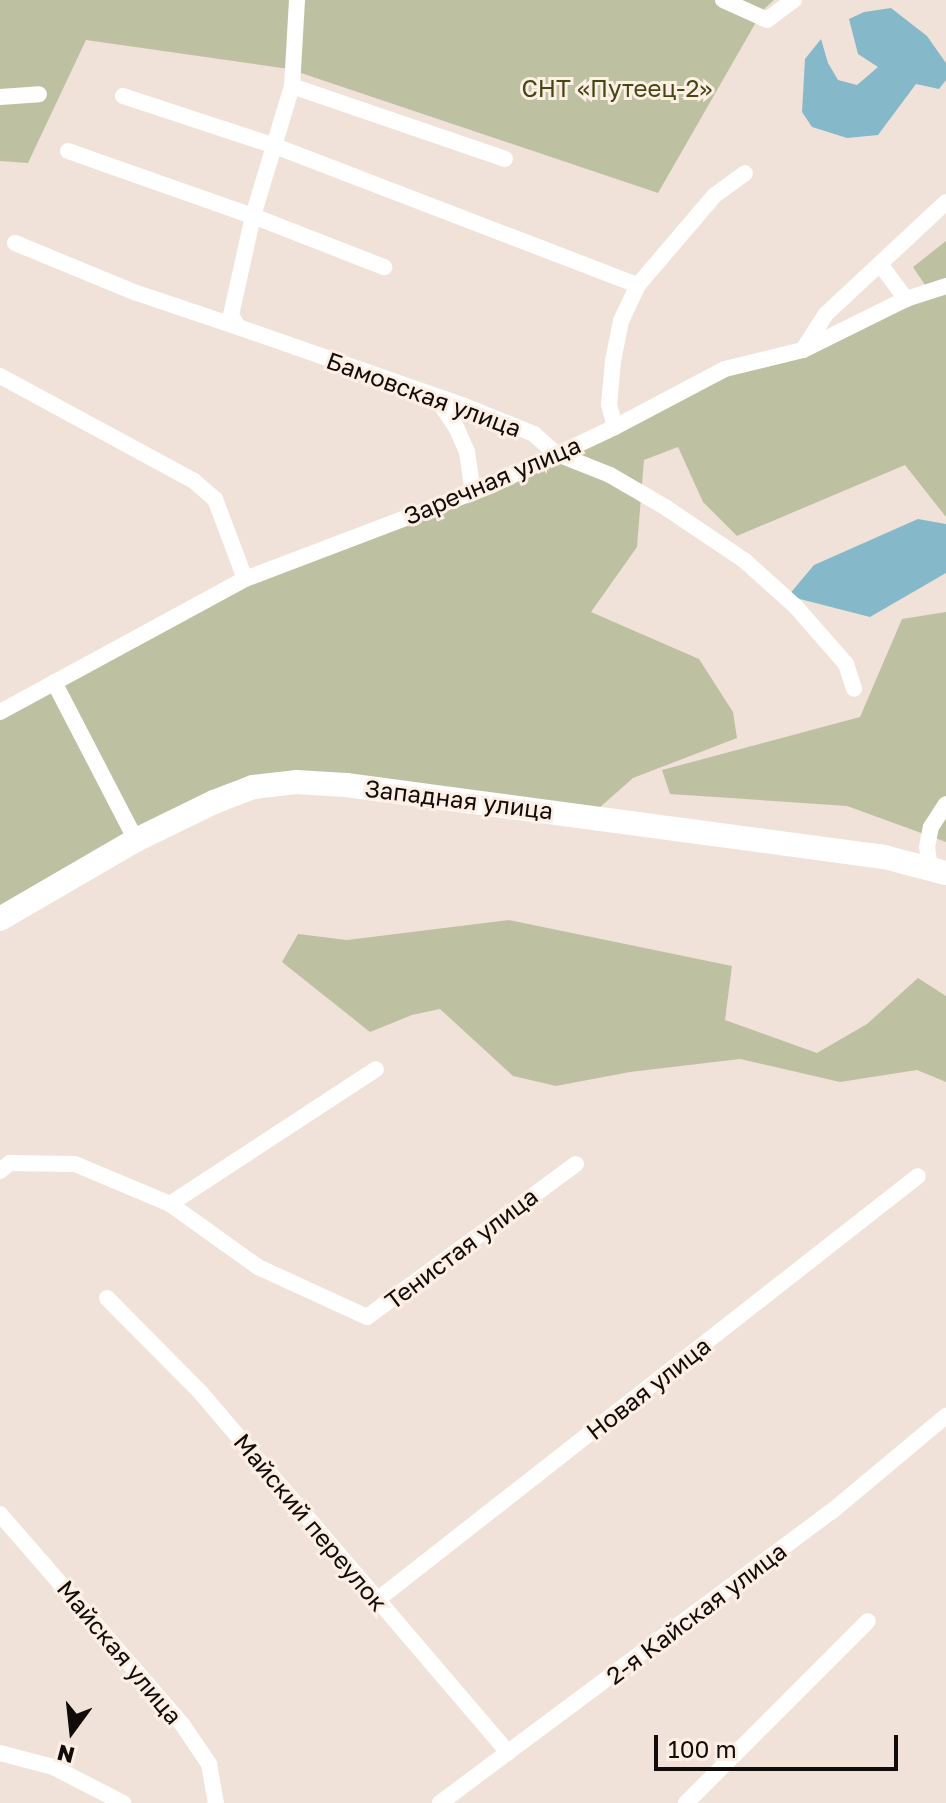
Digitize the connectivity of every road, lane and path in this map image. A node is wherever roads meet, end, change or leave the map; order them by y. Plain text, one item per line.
1 (297, 0) edge
2 (723, 0) edge
3 (794, 0) edge
4 (292, 86) junction
5 (39, 94) dead end
6 (123, 96) dead end
7 (0, 97) edge
8 (275, 146) junction
9 (68, 151) dead end
10 (505, 159) dead end
11 (745, 173) dead end
12 (946, 202) edge
13 (253, 216) junction
14 (15, 243) dead end
15 (880, 264) junction
16 (384, 267) dead end
17 (638, 285) junction
18 (946, 286) edge
19 (906, 299) junction
20 (238, 327) junction
21 (803, 350) junction
22 (0, 376) edge
23 (435, 396) junction
24 (615, 427) junction
25 (555, 453) junction
26 (473, 493) junction
27 (245, 579) junction
28 (54, 682) junction
29 (854, 689) dead end
30 (0, 712) edge
31 (946, 804) edge
32 (136, 840) junction
33 (938, 870) edge
34 (0, 919) edge
35 (376, 1069) dead end
36 (576, 1164) dead end
37 (0, 1171) edge
38 (918, 1176) dead end
39 (170, 1204) junction
40 (107, 1298) dead end
41 (946, 1416) edge
42 (0, 1514) edge
43 (377, 1600) junction
44 (868, 1621) dead end
45 (0, 1753) edge
46 (508, 1753) junction
47 (123, 1803) edge
48 (216, 1803) edge
49 (440, 1803) edge
50 (686, 1803) edge

1 - 4 street
2 - 3 street
4 - 8 street
4 - 10 street
5 - 7 street
6 - 8 street
8 - 13 street
8 - 17 street
9 - 13 street
11 - 17 street
12 - 15 street
13 - 16 street
13 - 20 street
14 - 20 street, Бамовская улица
15 - 19 street
15 - 21 street
17 - 24 street
18 - 19 street, Заречная улица
19 - 21 street, Заречная улица
20 - 23 street, Бамовская улица
21 - 24 street, Заречная улица
22 - 27 street
23 - 25 street, Бамовская улица
23 - 26 street
24 - 25 street, Заречная улица
25 - 26 street, Заречная улица
25 - 29 street, Бамовская улица
26 - 27 street, Заречная улица
27 - 28 street, Заречная улица
28 - 30 street, Заречная улица
28 - 32 street
31 - 33 street
32 - 33 main road, Западная улица
32 - 34 main road, Западная улица
35 - 39 street
36 - 39 street, Тенистая улица
37 - 39 street, Тенистая улица
38 - 43 street, Новая улица
40 - 43 street, Майский переулок
41 - 46 street, 2-я Кайская улица
42 - 48 street, Майская улица
43 - 46 street, Майский переулок
44 - 50 street
45 - 47 street
46 - 49 street, 2-я Кайская улица

